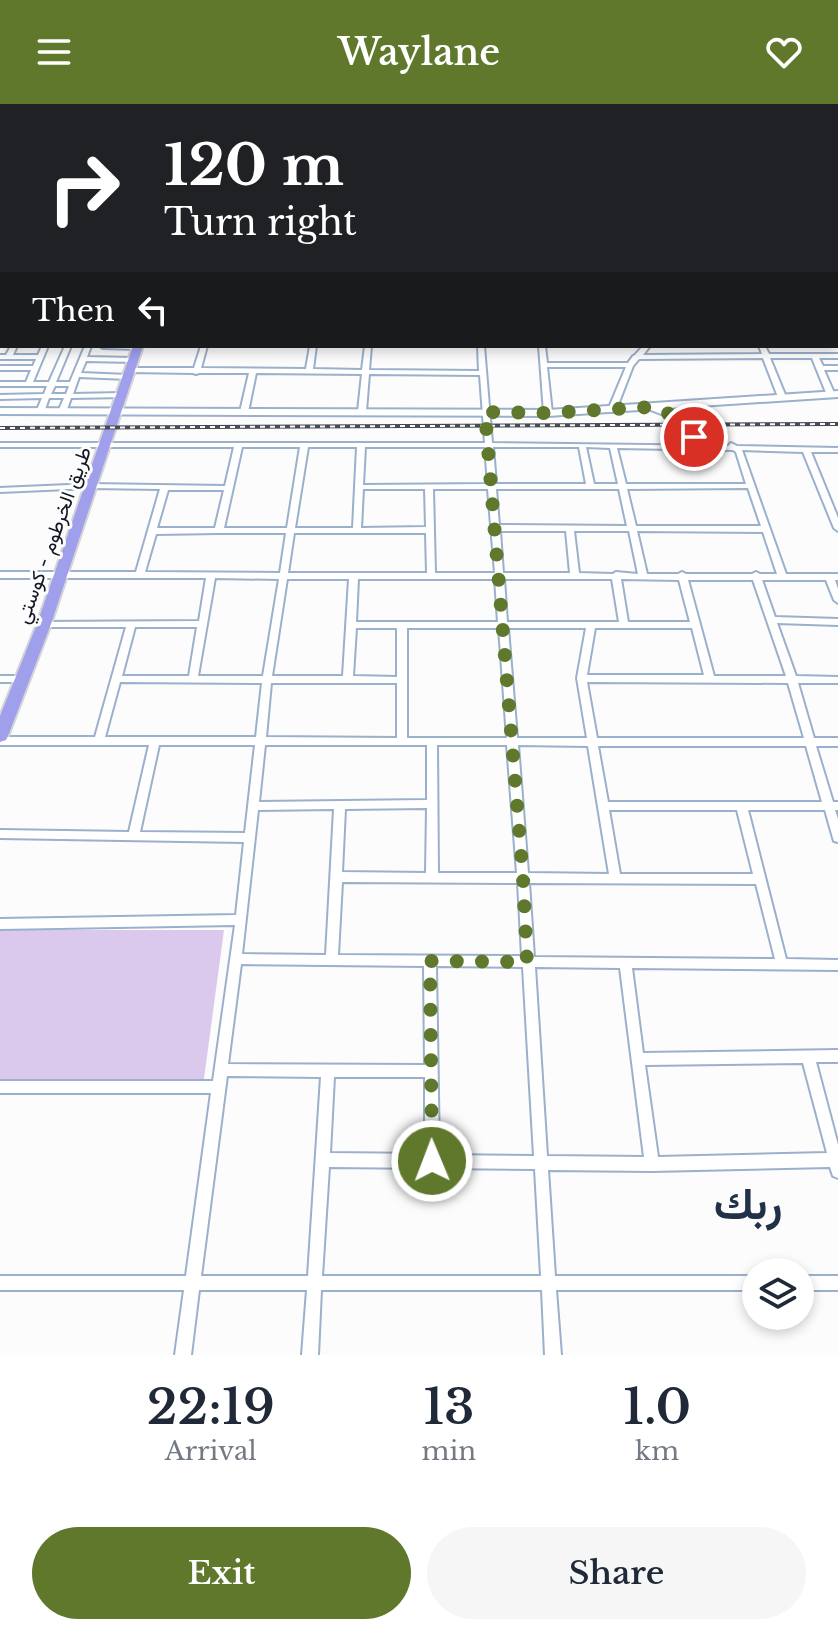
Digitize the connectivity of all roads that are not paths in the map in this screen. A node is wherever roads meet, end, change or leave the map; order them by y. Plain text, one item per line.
1 (44, 348) edge
2 (67, 348) edge
3 (87, 348) edge
4 (107, 348) edge
5 (203, 348) edge
6 (313, 348) edge
7 (368, 348) edge
8 (481, 348) edge
9 (542, 348) edge
10 (645, 348) edge
11 (763, 348) edge
12 (767, 356) junction
13 (815, 356) junction
14 (838, 356) edge
15 (4, 357) edge
16 (39, 357) junction
17 (82, 359) junction
18 (133, 360) edge
19 (632, 361) junction
20 (543, 365) junction
21 (0, 368) edge
22 (16, 368) junction
23 (35, 368) junction
24 (820, 368) junction
25 (838, 368) edge
26 (196, 372) junction
27 (253, 372) junction
28 (309, 372) junction
29 (366, 372) junction
30 (483, 373) junction
31 (76, 375) junction
32 (0, 384) edge
33 (10, 384) junction
34 (29, 384) junction
35 (52, 384) junction
36 (72, 384) junction
37 (122, 395) junction
38 (834, 395) edge
39 (0, 397) edge
40 (46, 397) junction
41 (67, 397) junction
42 (782, 397) junction
43 (651, 407) junction
44 (612, 410) junction
45 (0, 411) edge
46 (116, 411) junction
47 (362, 411) junction
48 (40, 412) junction
49 (62, 412) junction
50 (244, 412) junction
51 (485, 412) junction
52 (548, 413) junction
53 (107, 444) junction
54 (0, 445) edge
55 (488, 445) junction
56 (582, 445) junction
57 (361, 446) junction
58 (613, 446) junction
59 (238, 447) junction
60 (304, 447) junction
61 (736, 447) junction
62 (806, 449) junction
63 (838, 450) edge
64 (622, 485) junction
65 (91, 486) junction
66 (492, 486) junction
67 (590, 486) junction
68 (751, 486) junction
69 (359, 487) junction
70 (227, 488) junction
71 (429, 488) junction
72 (0, 490) edge
73 (164, 490) junction
74 (495, 528) junction
75 (838, 528) edge
76 (570, 529) junction
77 (633, 529) junction
78 (765, 529) junction
79 (357, 530) junction
80 (429, 530) junction
81 (154, 531) junction
82 (219, 531) junction
83 (292, 531) junction
84 (0, 575) edge
85 (60, 575) junction
86 (140, 575) junction
87 (211, 575) junction
88 (284, 575) junction
89 (354, 575) junction
90 (431, 575) junction
91 (499, 575) junction
92 (575, 575) junction
93 (616, 575) junction
94 (643, 575) junction
95 (682, 575) junction
96 (756, 575) junction
97 (782, 575) junction
98 (834, 577) edge
99 (838, 600) edge
100 (771, 620) junction
101 (838, 622) edge
102 (502, 623) junction
103 (44, 624) junction
104 (201, 624) junction
105 (352, 625) junction
106 (402, 625) junction
107 (591, 625) junction
108 (624, 625) junction
109 (694, 625) junction
110 (131, 626) junction
111 (582, 678) junction
112 (0, 679) edge
113 (22, 679) junction
114 (117, 679) junction
115 (193, 679) junction
116 (267, 679) junction
117 (792, 679) junction
118 (348, 680) junction
119 (401, 680) junction
120 (710, 680) junction
121 (838, 680) edge
122 (0, 738) edge
123 (99, 741) junction
124 (155, 741) junction
125 (260, 741) junction
126 (402, 741) junction
127 (432, 741) junction
128 (510, 741) junction
129 (593, 742) junction
130 (809, 742) junction
131 (838, 742) edge
132 (433, 804) junction
133 (254, 806) junction
134 (340, 806) junction
135 (602, 806) junction
136 (833, 806) edge
137 (742, 807) junction
138 (0, 834) edge
139 (133, 837) junction
140 (250, 838) junction
141 (838, 838) edge
142 (338, 877) junction
143 (432, 877) junction
144 (523, 878) junction
145 (615, 879) junction
146 (760, 879) junction
147 (241, 920) junction
148 (0, 924) edge
149 (236, 959) junction
150 (332, 960) junction
151 (430, 961) junction
152 (527, 962) junction
153 (625, 963) junction
154 (782, 965) junction
155 (838, 965) edge
156 (838, 1056) edge
157 (808, 1057) junction
158 (638, 1059) junction
159 (221, 1070) junction
160 (328, 1071) junction
161 (430, 1071) junction
162 (0, 1087) edge
163 (218, 1087) junction
164 (322, 1160) junction
165 (432, 1161) junction
166 (539, 1162) junction
167 (652, 1164) junction
168 (837, 1166) edge
169 (0, 1283) edge
170 (191, 1283) junction
171 (314, 1283) junction
172 (548, 1283) junction
173 (742, 1283) edge
174 (814, 1283) edge
175 (838, 1283) edge
176 (183, 1355) edge
177 (310, 1355) edge
178 (553, 1355) edge

1 - 16 street
2 - 35 street
3 - 17 street
4 - 18 street
5 - 26 street
6 - 28 street
7 - 29 street
8 - 30 street
9 - 20 street
10 - 19 street
11 - 12 street
12 - 13 street
12 - 19 street
12 - 42 street
13 - 14 street
13 - 24 street
15 - 16 street
16 - 23 street
17 - 18 street
17 - 31 street
18 - 26 street
18 - 31 street
18 - 37 highway, طريق الخرطوم - كوستي
19 - 20 street
19 - 44 street
20 - 52 street
21 - 22 street
22 - 23 street
22 - 33 street
23 - 34 street
24 - 25 street
24 - 38 street
26 - 27 street
27 - 28 street
27 - 50 street
28 - 29 street
29 - 30 street
29 - 47 street
30 - 51 street
31 - 36 street
32 - 33 street
33 - 34 street
34 - 35 street
35 - 36 street
35 - 40 street
36 - 41 street
37 - 41 street
37 - 46 highway, طريق الخرطوم - كوستي
38 - 42 street
39 - 40 street
40 - 41 street
40 - 48 street
41 - 49 street
42 - 43 street
43 - 44 street
43 - 61 street
44 - 52 street
45 - 48 street
46 - 49 street
46 - 50 street
46 - 53 highway, طريق الخرطوم - كوستي
47 - 50 street
47 - 51 street
48 - 49 street
51 - 52 street
51 - 55 street
53 - 54 street
53 - 59 street
53 - 65 highway, طريق الخرطوم - كوستي
55 - 56 street
55 - 57 street
55 - 66 street
56 - 58 street
56 - 67 street
57 - 60 street
57 - 69 street
58 - 61 street
58 - 64 street
59 - 60 street
59 - 70 street
60 - 83 street
61 - 62 street
61 - 68 street
62 - 63 street
62 - 75 street
64 - 67 street
64 - 68 street
64 - 77 street
65 - 72 street
65 - 73 street
65 - 85 highway, طريق الخرطوم - كوستي
66 - 67 street
66 - 71 street
66 - 74 street
68 - 78 street
69 - 71 street
69 - 79 street
70 - 73 street
70 - 82 street
71 - 80 street
73 - 81 street
74 - 76 street
74 - 91 street
76 - 77 street
76 - 92 street
77 - 78 street
77 - 94 street
78 - 97 street
79 - 80 street
79 - 83 street
80 - 90 street
81 - 82 street
81 - 86 street
82 - 83 street
83 - 88 street
84 - 85 street
85 - 86 street
85 - 103 highway, طريق الخرطوم - كوستي
86 - 87 street
87 - 88 street
87 - 104 street
88 - 89 street
88 - 116 street
89 - 90 street
89 - 105 street
90 - 91 street
91 - 92 street
91 - 102 street
92 - 93 street
93 - 94 street
93 - 108 street
94 - 95 street
95 - 96 street
95 - 109 street
96 - 97 street
96 - 100 street
97 - 98 street
98 - 99 street
100 - 101 street
100 - 117 street
102 - 106 street
102 - 107 street
102 - 128 street
103 - 110 street
103 - 113 highway, طريق الخرطوم - كوستي
104 - 110 street
104 - 115 street
105 - 106 street
105 - 118 street
106 - 119 street
107 - 108 street
107 - 111 street
108 - 109 street
109 - 120 street
110 - 114 street
111 - 120 street
111 - 129 street
112 - 113 street
113 - 122 highway, طريق الخرطوم - كوستي
114 - 115 street
114 - 123 street
115 - 116 street
116 - 118 street
116 - 125 street
117 - 120 street
117 - 121 street
117 - 130 street
118 - 119 street
119 - 126 street
122 - 123 street
123 - 124 street
124 - 125 street
124 - 139 street
125 - 126 street
125 - 133 street
126 - 127 street
127 - 128 street
127 - 132 street
128 - 129 street
128 - 144 street
129 - 130 street
129 - 135 street
130 - 131 street
130 - 136 street
132 - 134 street
132 - 143 street
133 - 134 street
133 - 140 street
134 - 142 street
135 - 137 street
135 - 145 street
136 - 137 street
136 - 141 street
137 - 146 street
138 - 139 street
139 - 140 street
140 - 147 street
142 - 143 street
142 - 150 street
143 - 144 street
144 - 145 street
144 - 152 street
145 - 146 street
146 - 154 street
147 - 148 street
147 - 149 street
149 - 150 street
149 - 159 street
150 - 151 street
151 - 152 street
151 - 161 street
152 - 153 street
152 - 166 street
153 - 154 street
153 - 158 street
154 - 155 street
156 - 157 street
157 - 158 street
157 - 168 street
158 - 167 street
159 - 160 street
159 - 163 street
160 - 161 street
160 - 164 street
161 - 165 street
162 - 163 street
163 - 170 street
164 - 165 street
164 - 171 street
165 - 166 street
166 - 167 street
166 - 172 street
167 - 168 street
169 - 170 street
170 - 171 street
170 - 176 street
171 - 172 street
171 - 177 street
172 - 173 street
172 - 178 street
174 - 175 street

